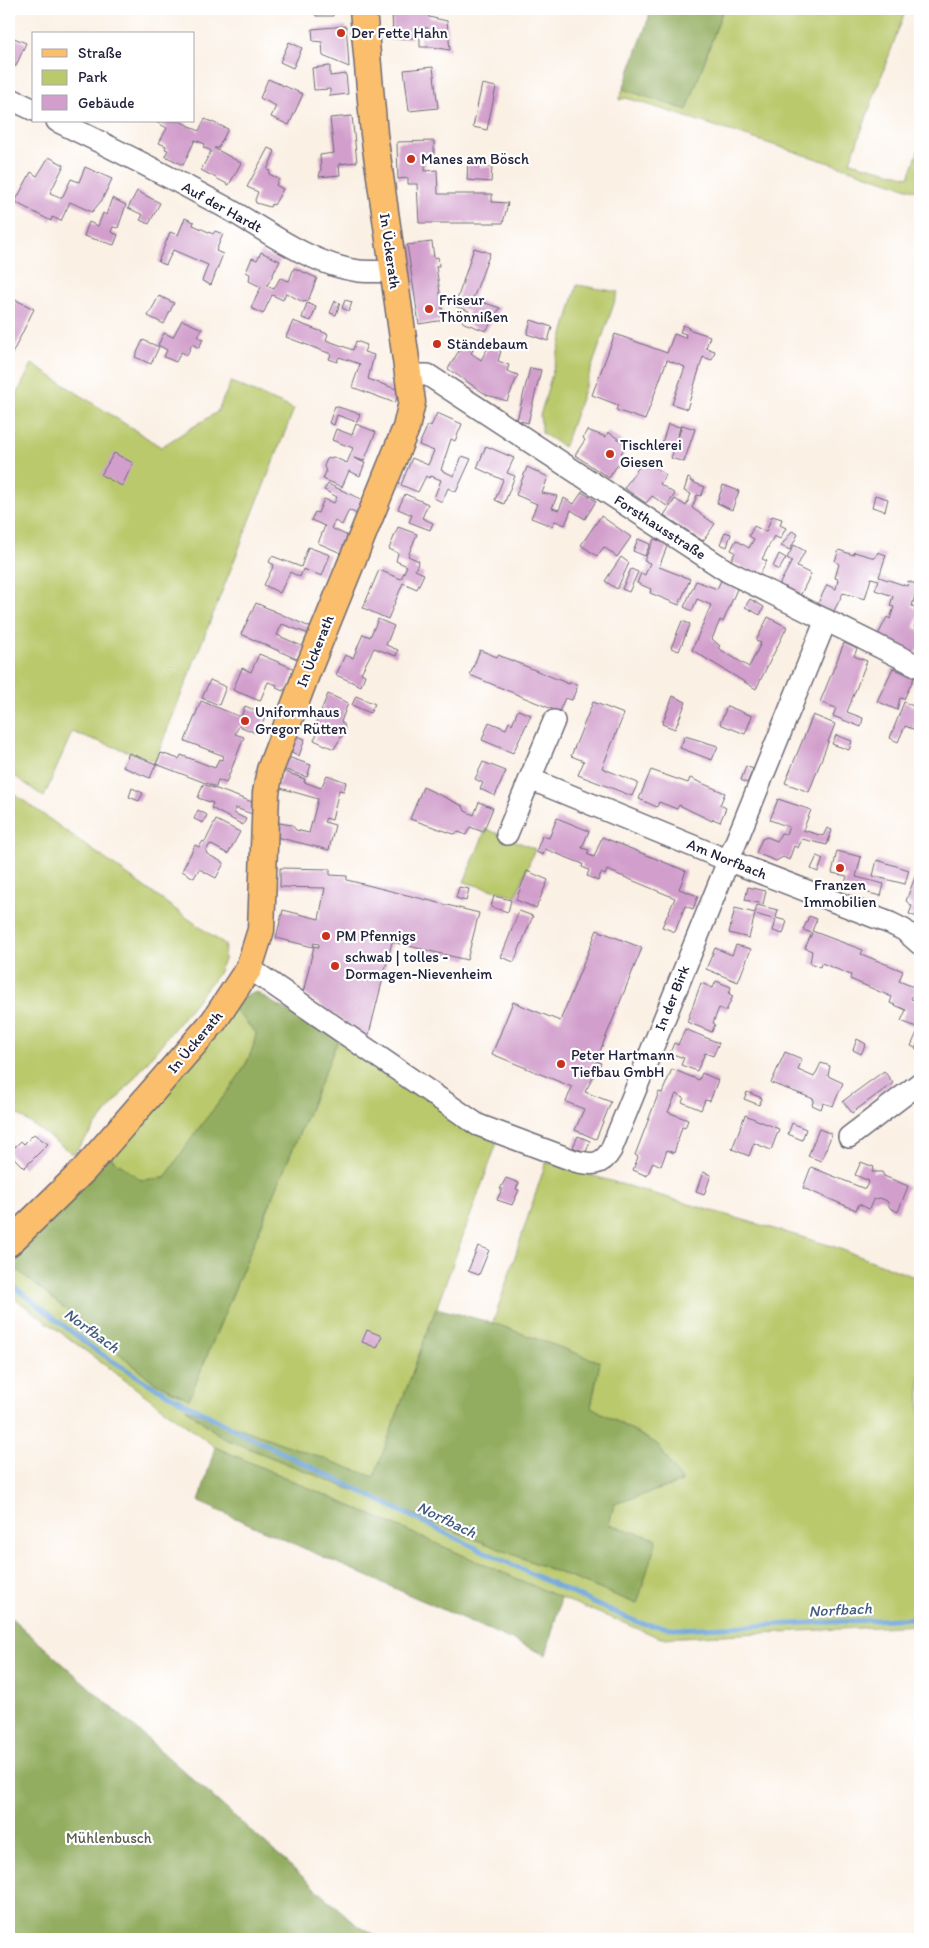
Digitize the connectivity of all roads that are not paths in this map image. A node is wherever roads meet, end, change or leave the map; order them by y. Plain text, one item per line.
1 (363, 9) edge
2 (9, 98) edge
3 (32, 109) edge
4 (59, 122) edge
5 (393, 272) junction
6 (410, 375) junction
7 (826, 620) junction
8 (920, 668) edge
9 (554, 721) dead end
10 (530, 779) junction
11 (507, 834) dead end
12 (727, 860) junction
13 (920, 944) edge
14 (250, 968) junction
15 (920, 1083) edge
16 (849, 1137) dead end
17 (9, 1243) edge

1 - 5 main road, In Ückerath
2 - 3 street
4 - 5 street, Auf der Hardt
5 - 6 main road, In Ückerath
6 - 7 street, Forsthausstraße
6 - 14 main road, In Ückerath
7 - 8 street, Forsthausstraße
7 - 12 street, In der Birk
9 - 10 street
10 - 11 street
10 - 12 street, Am Norfbach
12 - 13 street, Am Norfbach
12 - 14 street, In der Birk
14 - 17 main road, In Ückerath
15 - 16 street

